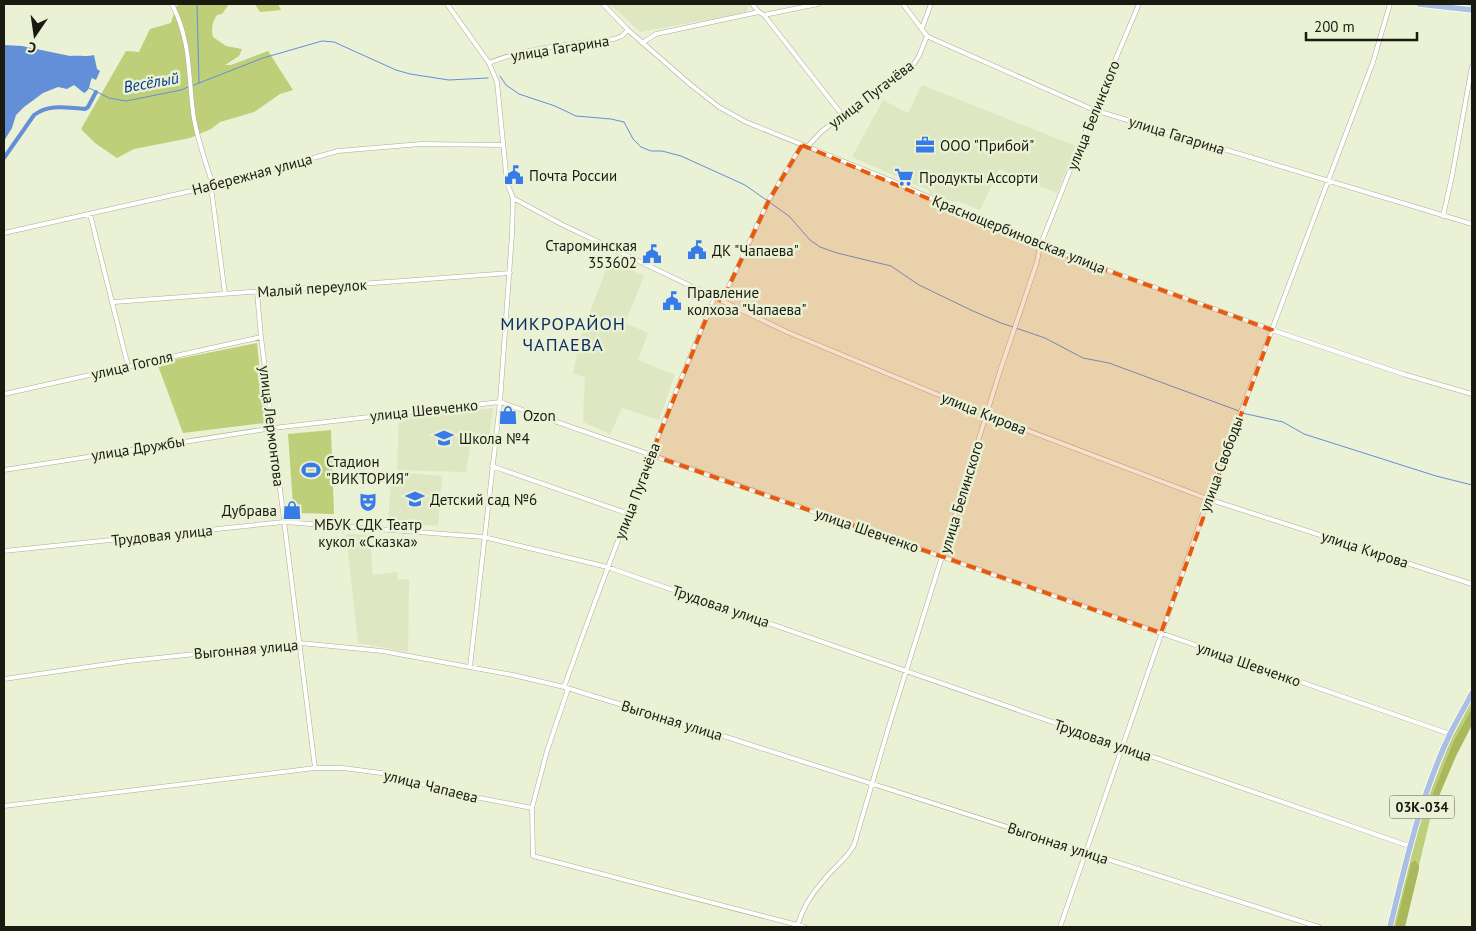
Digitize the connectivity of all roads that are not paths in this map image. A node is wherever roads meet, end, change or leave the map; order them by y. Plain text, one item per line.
1 (172, 4) edge
2 (447, 4) edge
3 (603, 4) edge
4 (752, 4) edge
5 (818, 4) edge
6 (903, 4) edge
7 (932, 4) edge
8 (1139, 4) edge
9 (1390, 4) edge
10 (1419, 4) edge
11 (1472, 8) edge
12 (759, 12) junction
13 (749, 14) junction
14 (764, 15) junction
15 (922, 28) junction
16 (628, 30) junction
17 (928, 36) junction
18 (642, 43) junction
19 (489, 63) junction
20 (1472, 66) edge
21 (1094, 110) junction
22 (842, 116) junction
23 (503, 145) junction
24 (802, 145) junction
25 (807, 147) junction
26 (1328, 181) junction
27 (212, 186) junction
28 (513, 198) junction
29 (90, 214) junction
30 (1443, 216) junction
31 (1472, 224) edge
32 (4, 233) edge
33 (1040, 246) junction
34 (510, 273) junction
35 (257, 292) junction
36 (224, 294) junction
37 (714, 297) junction
38 (722, 301) junction
39 (114, 302) junction
40 (1272, 330) junction
41 (261, 337) junction
42 (128, 366) junction
43 (4, 394) edge
44 (1472, 394) edge
45 (500, 402) junction
46 (987, 415) junction
47 (273, 428) junction
48 (651, 455) junction
49 (492, 466) junction
50 (4, 470) edge
51 (1208, 499) junction
52 (629, 514) junction
53 (284, 522) junction
54 (484, 536) junction
55 (4, 551) edge
56 (943, 556) junction
57 (607, 567) junction
58 (1472, 584) edge
59 (1161, 633) junction
60 (300, 643) junction
61 (470, 667) junction
62 (906, 672) junction
63 (4, 679) edge
64 (566, 688) junction
65 (1472, 693) edge
66 (1450, 734) junction
67 (1123, 746) junction
68 (315, 768) junction
69 (872, 785) junction
70 (4, 806) edge
71 (532, 808) junction
72 (1409, 846) junction
73 (1086, 852) junction
74 (798, 926) edge
75 (805, 927) edge
76 (1060, 927) edge
77 (1319, 927) edge
78 (1390, 927) edge

1 - 27 street
2 - 19 street
3 - 16 street, Краснощербиновская улица
4 - 12 street
4 - 13 street
5 - 14 street
6 - 15 street, улица Гагарина
7 - 15 street
8 - 21 street, улица Белинского
9 - 26 street, улица Свободы
10 - 11 main road
12 - 13 street
12 - 14 street
13 - 18 street
14 - 22 street
15 - 17 street, улица Гагарина
16 - 18 street, Краснощербиновская улица
16 - 19 street, улица Гагарина
17 - 21 street, улица Гагарина
17 - 22 street, улица Пугачёва
18 - 24 street, Краснощербиновская улица
19 - 23 street
20 - 30 street
21 - 26 street, улица Гагарина
21 - 33 street, улица Белинского
22 - 25 street, улица Пугачёва
23 - 27 street, Набережная улица
23 - 28 street
24 - 25 street, Краснощербиновская улица
24 - 38 street
25 - 33 street, Краснощербиновская улица
26 - 30 street, улица Гагарина
26 - 40 street, улица Свободы
27 - 29 street, Набережная улица
27 - 36 street
28 - 34 street
28 - 37 street, улица Кирова
29 - 32 street, Набережная улица
29 - 39 street
30 - 31 street, улица Гагарина
33 - 40 street, Краснощербиновская улица
33 - 46 street, улица Белинского
34 - 35 street, Малый переулок
34 - 45 street
35 - 36 street, Малый переулок
35 - 41 street, улица Лермонтова
36 - 39 street, Малый переулок
37 - 38 street, улица Кирова
37 - 48 street, улица Пугачёва
38 - 46 street, улица Кирова
39 - 42 street
40 - 44 street, Краснощербиновская улица
40 - 51 street, улица Свободы
41 - 42 street, улица Гоголя
41 - 47 street, улица Лермонтова
42 - 43 street, улица Гоголя
45 - 47 street, улица Шевченко
45 - 48 street, улица Шевченко
45 - 49 street
46 - 51 street, улица Кирова
46 - 56 street, улица Белинского
47 - 50 street, улица Дружбы
47 - 53 street, улица Лермонтова
48 - 52 street, улица Пугачёва
48 - 56 street, улица Шевченко
49 - 52 street
49 - 54 street
51 - 58 street, улица Кирова
51 - 59 street, улица Свободы
52 - 57 street, улица Пугачёва
53 - 54 street, Трудовая улица
53 - 55 street, Трудовая улица
53 - 60 street, улица Лермонтова
54 - 57 street, Трудовая улица
54 - 61 street
56 - 59 street, улица Шевченко
56 - 62 street, улица Белинского
57 - 62 street, Трудовая улица
57 - 64 street, улица Пугачёва
59 - 66 street, улица Шевченко
59 - 67 street, улица Свободы
60 - 61 street, Выгонная улица
60 - 63 street, Выгонная улица
60 - 68 street, улица Лермонтова
61 - 64 street, Выгонная улица
62 - 67 street, Трудовая улица
62 - 69 street, улица Белинского
64 - 69 street, Выгонная улица
64 - 71 street, улица Пугачёва
65 - 66 main road, 03К-034
66 - 72 main road, 03К-034
67 - 72 street, Трудовая улица
67 - 73 street, улица Свободы
68 - 70 street, улица Чапаева
68 - 71 street, улица Чапаева
69 - 73 street, Выгонная улица
69 - 74 street, улица Белинского
71 - 74 street
72 - 78 main road, 03К-034
73 - 76 street, улица Свободы
73 - 77 street, Выгонная улица
74 - 75 street

